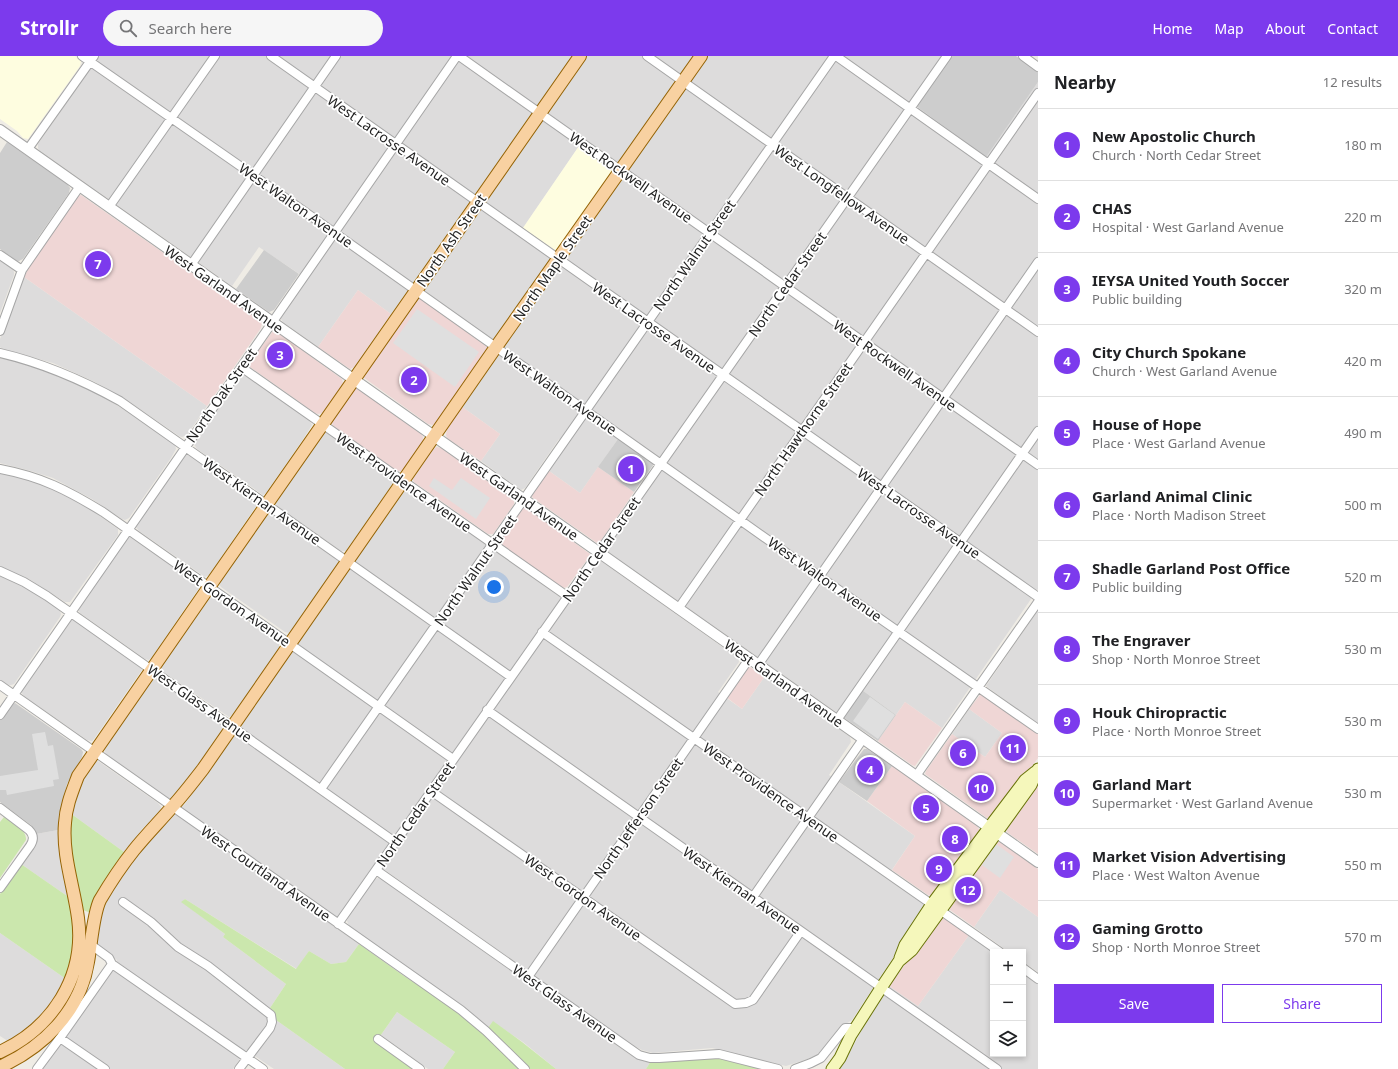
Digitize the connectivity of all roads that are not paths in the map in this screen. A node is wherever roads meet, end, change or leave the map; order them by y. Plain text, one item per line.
1 (82, 56) edge
2 (215, 56) edge
3 (271, 56) edge
4 (336, 56) edge
5 (458, 56) edge
6 (580, 56) edge
7 (647, 56) edge
8 (701, 56) edge
9 (835, 56) edge
10 (947, 56) edge
11 (1023, 56) edge
12 (92, 59) edge
13 (1038, 67) edge
14 (683, 81) junction
15 (315, 87) junction
16 (1038, 93) edge
17 (909, 109) junction
18 (540, 114) junction
19 (171, 118) junction
20 (0, 130) edge
21 (396, 144) junction
22 (772, 144) junction
23 (28, 149) junction
24 (987, 164) junction
25 (621, 170) junction
26 (253, 175) junction
27 (80, 186) junction
28 (848, 198) junction
29 (1038, 199) edge
30 (478, 202) junction
31 (109, 207) junction
32 (334, 233) junction
33 (710, 233) junction
34 (925, 252) junction
35 (0, 255) edge
36 (558, 259) junction
37 (1038, 262) edge
38 (191, 265) junction
39 (22, 270) junction
40 (786, 287) junction
41 (416, 291) junction
42 (1005, 308) junction
43 (648, 322) junction
44 (272, 323) junction
45 (0, 331) edge
46 (1038, 332) edge
47 (864, 342) junction
48 (496, 347) junction
49 (0, 353) edge
50 (241, 367) junction
51 (723, 375) junction
52 (353, 380) junction
53 (943, 398) junction
54 (586, 410) junction
55 (322, 424) junction
56 (802, 431) junction
57 (1038, 431) edge
58 (434, 437) junction
59 (186, 447) junction
60 (1022, 454) junction
61 (661, 464) junction
62 (1038, 465) edge
63 (0, 469) edge
64 (404, 482) junction
65 (882, 487) junction
66 (524, 500) junction
67 (266, 504) junction
68 (740, 520) junction
69 (128, 530) junction
70 (960, 542) junction
71 (493, 544) junction
72 (598, 552) junction
73 (348, 562) junction
74 (0, 571) edge
75 (820, 576) junction
76 (209, 587) junction
77 (567, 596) junction
78 (1038, 597) edge
79 (1038, 602) edge
80 (678, 609) junction
81 (71, 613) junction
82 (437, 625) junction
83 (898, 631) junction
84 (542, 632) junction
85 (290, 644) junction
86 (753, 662) junction
87 (152, 669) junction
88 (511, 677) junction
89 (0, 685) edge
90 (979, 687) junction
91 (14, 695) junction
92 (379, 708) junction
93 (487, 710) junction
94 (0, 715) edge
95 (837, 720) junction
96 (233, 726) junction
97 (1038, 729) edge
98 (694, 738) junction
99 (863, 739) junction
100 (94, 752) junction
101 (453, 759) junction
102 (1038, 769) edge
103 (916, 776) junction
104 (321, 789) junction
105 (431, 791) junction
106 (0, 808) edge
107 (172, 808) junction
108 (638, 817) junction
109 (808, 818) junction
110 (993, 830) junction
111 (395, 842) junction
112 (1038, 862) edge
113 (376, 870) junction
114 (0, 888) edge
115 (583, 897) junction
116 (753, 897) junction
117 (123, 902) dead end
118 (936, 907) junction
119 (338, 924) junction
120 (801, 931) junction
121 (90, 944) junction
122 (996, 949) edge
123 (112, 964) junction
124 (1026, 970) edge
125 (528, 977) junction
126 (1038, 978) edge
127 (880, 988) junction
128 (854, 1030) junction
129 (60, 1038) junction
130 (378, 1039) dead end
131 (0, 1052) edge
132 (246, 1058) junction
133 (0, 1067) edge
134 (37, 1069) edge
135 (105, 1069) edge
136 (239, 1069) edge
137 (263, 1069) edge
138 (420, 1069) edge
139 (525, 1069) edge
140 (778, 1069) edge
141 (795, 1069) edge
142 (832, 1069) edge
143 (997, 1069) edge

1 - 12 street, West Walton Avenue
2 - 19 street
3 - 15 street, West Lacrosse Avenue
4 - 15 street
5 - 18 street, West Rockwell Avenue
5 - 21 street, North Oak Street
6 - 18 main road, North Ash Street
7 - 14 street, West Longfellow Avenue
8 - 14 main road, North Maple Street
9 - 17 street
9 - 22 street, North Walnut Street
10 - 17 street, North Cedar Street
11 - 13 street
12 - 19 street, West Walton Avenue
12 - 23 street
14 - 22 street, West Longfellow Avenue
14 - 25 main road, North Maple Street
15 - 21 street, West Lacrosse Avenue
15 - 26 street
16 - 24 street, North Hawthorne Street
17 - 24 street
17 - 28 street, North Cedar Street
18 - 25 street, West Rockwell Avenue
18 - 30 main road, North Ash Street
19 - 26 street, West Walton Avenue
19 - 31 street
20 - 23 street, West Garland Avenue
21 - 30 street, West Lacrosse Avenue
21 - 32 street, North Oak Street
22 - 28 street, West Longfellow Avenue
22 - 33 street, North Walnut Street
23 - 27 street, West Garland Avenue
24 - 29 street
24 - 34 street, North Hawthorne Street
25 - 33 street, West Rockwell Avenue
25 - 36 main road, North Maple Street
26 - 32 street, West Walton Avenue
26 - 38 street
27 - 31 street, West Garland Avenue
27 - 39 street
28 - 34 street, West Longfellow Avenue
28 - 40 street, North Cedar Street
30 - 36 street, West Lacrosse Avenue
30 - 41 main road, North Ash Street
31 - 38 street, West Garland Avenue
32 - 41 street, West Walton Avenue
32 - 44 street, North Oak Street
33 - 40 street, West Rockwell Avenue
33 - 43 street, North Walnut Street
34 - 42 street, West Longfellow Avenue
34 - 47 street, North Hawthorne Street
35 - 39 street
36 - 43 street, West Lacrosse Avenue
36 - 48 main road, North Maple Street
37 - 42 street, North Jefferson Street
38 - 44 street, West Garland Avenue
39 - 45 street
40 - 47 street, West Rockwell Avenue
40 - 51 street, North Cedar Street
41 - 48 street, West Walton Avenue
41 - 52 main road, North Ash Street
42 - 46 street, West Longfellow Avenue
42 - 53 street, North Jefferson Street
43 - 51 street, West Lacrosse Avenue
43 - 54 street, North Walnut Street
44 - 50 street, North Oak Street
44 - 52 street, West Garland Avenue
47 - 53 street, West Rockwell Avenue
47 - 56 street, North Hawthorne Street
48 - 54 street, West Walton Avenue
48 - 58 main road, North Maple Street
49 - 59 street, West Kiernan Avenue
50 - 55 street, West Providence Avenue
50 - 59 street, North Oak Street
51 - 56 street, West Lacrosse Avenue
51 - 61 street, North Cedar Street
52 - 55 main road, North Ash Street
52 - 58 street, West Garland Avenue
53 - 60 street, West Rockwell Avenue
53 - 65 street, North Jefferson Street
54 - 61 street, West Walton Avenue
54 - 66 street, North Walnut Street
55 - 64 street, West Providence Avenue
55 - 67 main road, North Ash Street
56 - 65 street, West Lacrosse Avenue
56 - 68 street, North Hawthorne Street
57 - 60 street
58 - 64 main road, North Maple Street
58 - 66 street, West Garland Avenue
59 - 67 street, West Kiernan Avenue
59 - 69 street, North Oak Street
60 - 62 street, West Rockwell Avenue
60 - 70 street
61 - 68 street, West Walton Avenue
61 - 72 street, North Cedar Street
63 - 69 street, West Gordon Avenue
64 - 71 street, West Providence Avenue
64 - 73 main road, North Maple Street
65 - 70 street, West Lacrosse Avenue
65 - 75 street, North Jefferson Street
66 - 71 street, North Walnut Street
66 - 72 street, West Garland Avenue
67 - 73 street, West Kiernan Avenue
67 - 76 main road, North Ash Street
68 - 75 street, West Walton Avenue
68 - 80 street, North Hawthorne Street
69 - 76 street, West Gordon Avenue
69 - 81 street, North Oak Street
70 - 78 street, West Lacrosse Avenue
70 - 83 street
71 - 77 street, West Providence Avenue
71 - 82 street, North Walnut Street
72 - 77 street, North Cedar Street
72 - 80 street, West Garland Avenue
73 - 82 street, West Kiernan Avenue
73 - 85 main road, North Maple Street
74 - 81 street, West Glass Avenue
75 - 83 street, West Walton Avenue
75 - 86 street, North Jefferson Street
76 - 85 street, West Gordon Avenue
76 - 87 main road, North Ash Street
77 - 84 street, North Cedar Street
79 - 90 street
80 - 86 street, West Garland Avenue
81 - 87 street, West Glass Avenue
81 - 91 street, North Oak Street
82 - 88 street, West Kiernan Avenue
82 - 92 street, North Walnut Street
83 - 90 street, West Walton Avenue
83 - 95 street
84 - 88 street, North Cedar Street
84 - 98 street, West Providence Avenue
85 - 92 street, West Gordon Avenue
85 - 96 main road, North Maple Street
86 - 95 street, West Garland Avenue
86 - 98 street, North Jefferson Street
87 - 96 street, West Glass Avenue
87 - 100 main road, North Ash Street
88 - 93 street, North Cedar Street
89 - 91 street, West Courtland Avenue
90 - 97 street, West Walton Avenue
90 - 103 street
91 - 94 street, North Oak Street
91 - 100 street, West Courtland Avenue
92 - 101 street, West Gordon Avenue
92 - 104 street, North Walnut Street
93 - 101 street, North Cedar Street
93 - 108 street, West Kiernan Avenue
95 - 99 street, West Garland Avenue
96 - 104 street, West Glass Avenue
96 - 107 main road, North Maple Street
98 - 108 street, North Jefferson Street
98 - 109 street, West Providence Avenue
99 - 103 street, West Garland Avenue
99 - 109 street
100 - 107 street, West Courtland Avenue
100 - 131 main road, North Ash Street
101 - 105 street, North Cedar Street
102 - 110 main road
103 - 110 street, West Garland Avenue
104 - 111 street, West Glass Avenue
105 - 111 street, North Cedar Street
105 - 115 street, West Gordon Avenue
106 - 114 street
107 - 119 street, West Courtland Avenue
107 - 121 main road, North Maple Street
108 - 115 street, North Jefferson Street
108 - 116 street, West Kiernan Avenue
109 - 116 street
109 - 118 street, West Providence Avenue
110 - 112 street, West Garland Avenue
110 - 118 main road
111 - 113 street, North Cedar Street
113 - 119 street, North Cedar Street
113 - 125 street, West Glass Avenue
115 - 120 street, West Gordon Avenue
115 - 125 street, North Jefferson Street
116 - 120 street, West Kiernan Avenue
117 - 132 street
118 - 122 street, West Providence Avenue
118 - 127 main road
119 - 139 street, West Courtland Avenue
120 - 127 street, West Kiernan Avenue
121 - 123 street
121 - 133 main road, North Maple Street
123 - 129 street
123 - 132 street
124 - 126 street
125 - 140 street, West Glass Avenue
127 - 128 main road
127 - 143 street, West Kiernan Avenue
128 - 141 street
128 - 142 main road
129 - 134 street
129 - 135 street
130 - 138 street
132 - 136 street
132 - 137 street

